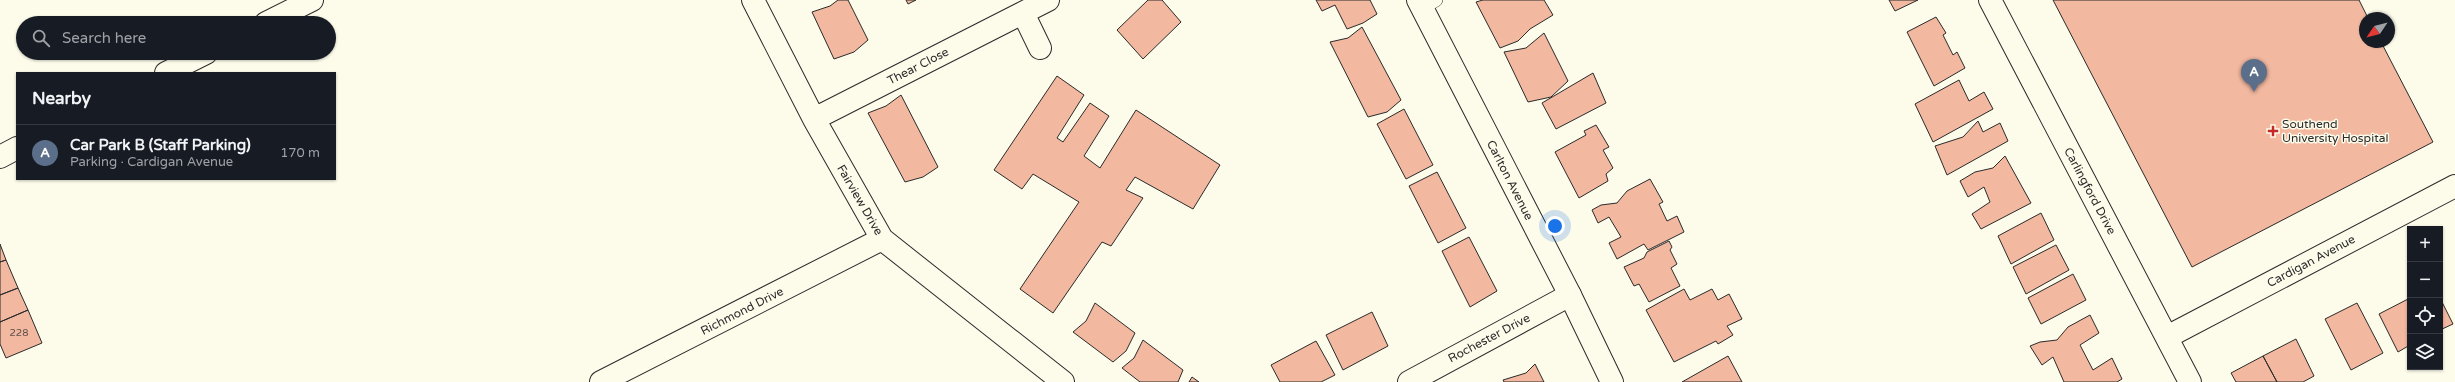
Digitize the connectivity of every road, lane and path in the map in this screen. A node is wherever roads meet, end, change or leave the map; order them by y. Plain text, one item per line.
1 (312, 0) edge
2 (753, 0) edge
3 (1048, 0) edge
4 (1990, 0) edge
5 (1425, 3) edge
6 (1023, 13) junction
7 (280, 16) edge
8 (1040, 48) dead end
9 (192, 60) edge
10 (168, 72) edge
11 (814, 118) junction
12 (16, 149) edge
13 (0, 157) edge
14 (2455, 186) edge
15 (882, 239) junction
16 (1570, 294) junction
17 (2167, 337) junction
18 (601, 382) edge
19 (1063, 382) edge
20 (1408, 382) edge
21 (1612, 382) edge
22 (2190, 382) edge

1 - 7 street
2 - 11 street, Fairview Drive
3 - 6 street, Thear Close
4 - 17 street, Carlingford Drive
5 - 16 street, Carlton Avenue
6 - 8 street
6 - 11 street, Thear Close
9 - 10 street
11 - 15 street, Fairview Drive
12 - 13 street
14 - 17 street, Cardigan Avenue
15 - 18 street, Richmond Drive
15 - 19 street, Fairview Drive
16 - 20 street, Rochester Drive
16 - 21 street, Carlton Avenue
17 - 22 street, Carlingford Drive

